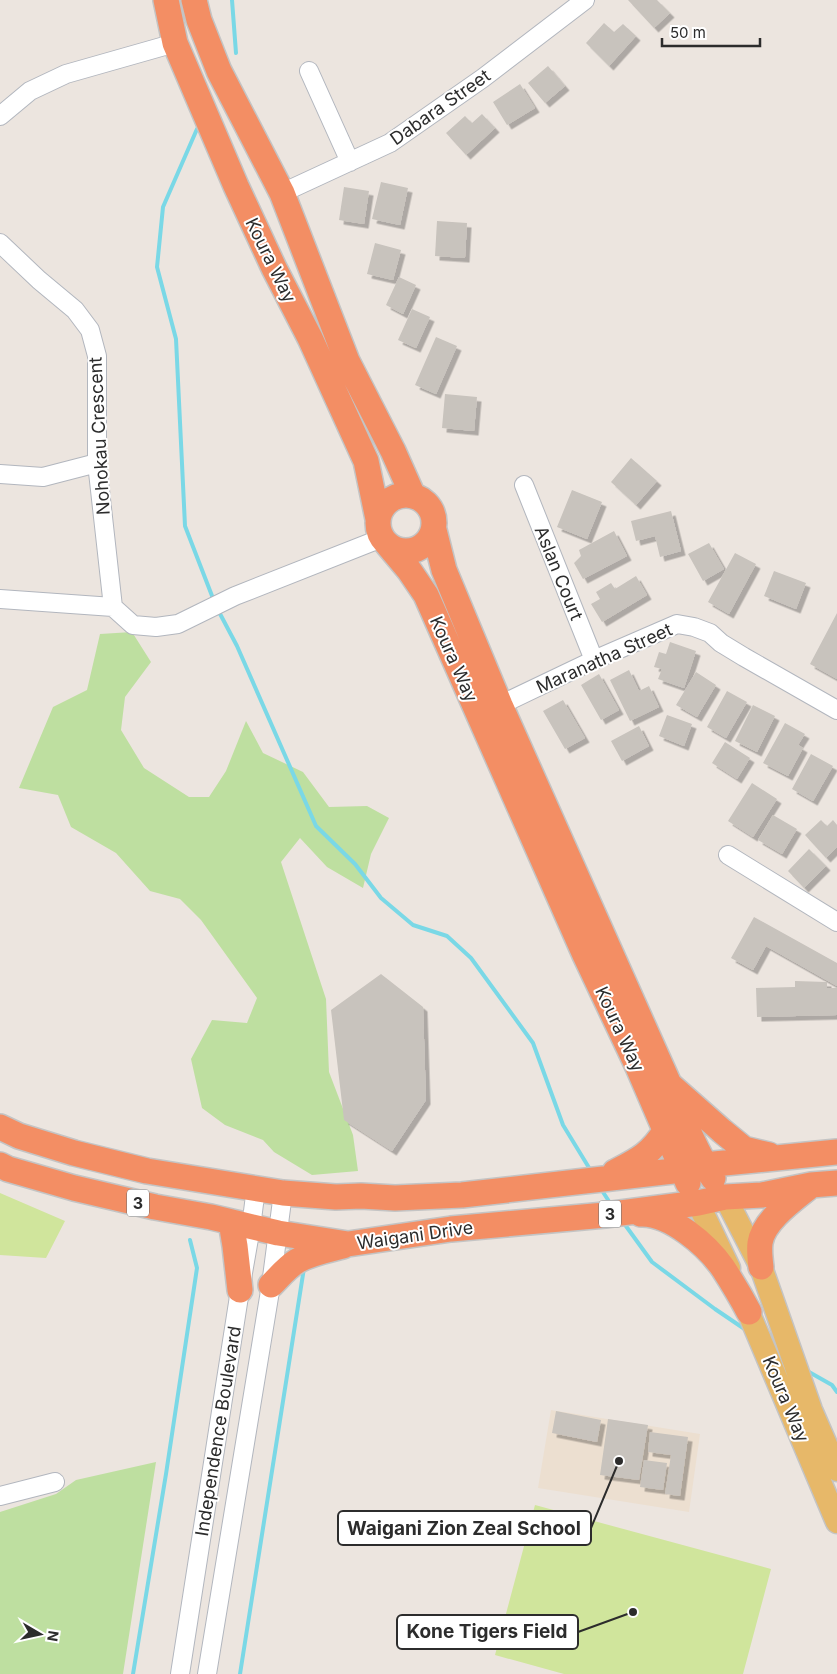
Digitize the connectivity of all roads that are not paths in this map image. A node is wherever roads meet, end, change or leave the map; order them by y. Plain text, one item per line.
1 (166, 0) edge
2 (194, 0) edge
3 (585, 0) edge
4 (175, 42) junction
5 (309, 71) dead end
6 (0, 116) edge
7 (350, 162) junction
8 (282, 193) junction
9 (0, 243) edge
10 (97, 462) junction
11 (0, 474) edge
12 (524, 485) dead end
13 (413, 496) junction
14 (434, 530) junction
15 (382, 534) junction
16 (0, 599) edge
17 (113, 607) junction
18 (594, 660) junction
19 (500, 705) junction
20 (837, 710) edge
21 (728, 855) dead end
22 (837, 922) edge
23 (670, 1084) junction
24 (0, 1127) edge
25 (665, 1131) junction
26 (837, 1152) edge
27 (782, 1158) junction
28 (0, 1165) edge
29 (693, 1167) junction
30 (604, 1178) junction
31 (837, 1183) edge
32 (811, 1185) junction
33 (256, 1188) junction
34 (283, 1193) junction
35 (725, 1196) junction
36 (698, 1203) junction
37 (605, 1214) junction
38 (241, 1225) junction
39 (278, 1233) junction
40 (348, 1244) junction
41 (761, 1267) junction
42 (271, 1285) junction
43 (240, 1290) joint
44 (750, 1312) junction
45 (837, 1470) edge
46 (55, 1482) dead end
47 (0, 1496) edge
48 (837, 1522) edge
49 (180, 1674) edge
50 (206, 1674) edge

1 - 4 highway, Koura Way
2 - 8 highway, Koura Way
3 - 7 street, Dabara Street
4 - 6 street
4 - 15 highway, Koura Way
5 - 7 street
7 - 8 street, Dabara Street
8 - 13 highway, Koura Way
9 - 10 street, Nohokau Crescent
10 - 11 street
10 - 17 street, Nohokau Crescent
12 - 18 street, Aslan Court
13 - 14 highway
13 - 15 highway
14 - 15 highway
14 - 19 highway, Koura Way
15 - 17 street
15 - 25 highway, Koura Way
16 - 17 street
18 - 19 street, Maranatha Street
18 - 20 street, Maranatha Street
19 - 23 highway, Koura Way
21 - 22 street
23 - 27 highway
23 - 29 highway, Koura Way
24 - 33 highway, Waigani Drive / 3
25 - 29 highway, Koura Way
25 - 30 highway
26 - 27 highway, Waigani Drive / 3
27 - 29 highway, Waigani Drive / 3
28 - 38 highway, Waigani Drive / 3
29 - 30 highway, Waigani Drive / 3
29 - 35 highway, Koura Way
29 - 36 highway, Koura Way
30 - 34 highway, Waigani Drive / 3
31 - 32 highway, Waigani Drive / 3
32 - 35 highway, Waigani Drive / 3
32 - 41 highway
33 - 34 highway, Waigani Drive / 3
33 - 38 street
34 - 39 street, Independence Boulevard
35 - 36 highway, Waigani Drive / 3
35 - 41 main road, Koura Way
36 - 37 highway, Waigani Drive / 3
36 - 44 main road, Koura Way
37 - 40 highway, Waigani Drive / 3
37 - 44 highway
38 - 39 highway, Waigani Drive / 3
38 - 43 highway
39 - 40 highway, Waigani Drive / 3
39 - 42 street, Independence Boulevard
40 - 42 highway
41 - 45 main road, Koura Way
42 - 50 street, Independence Boulevard
43 - 49 street, Independence Boulevard
44 - 48 main road, Koura Way
46 - 47 street

